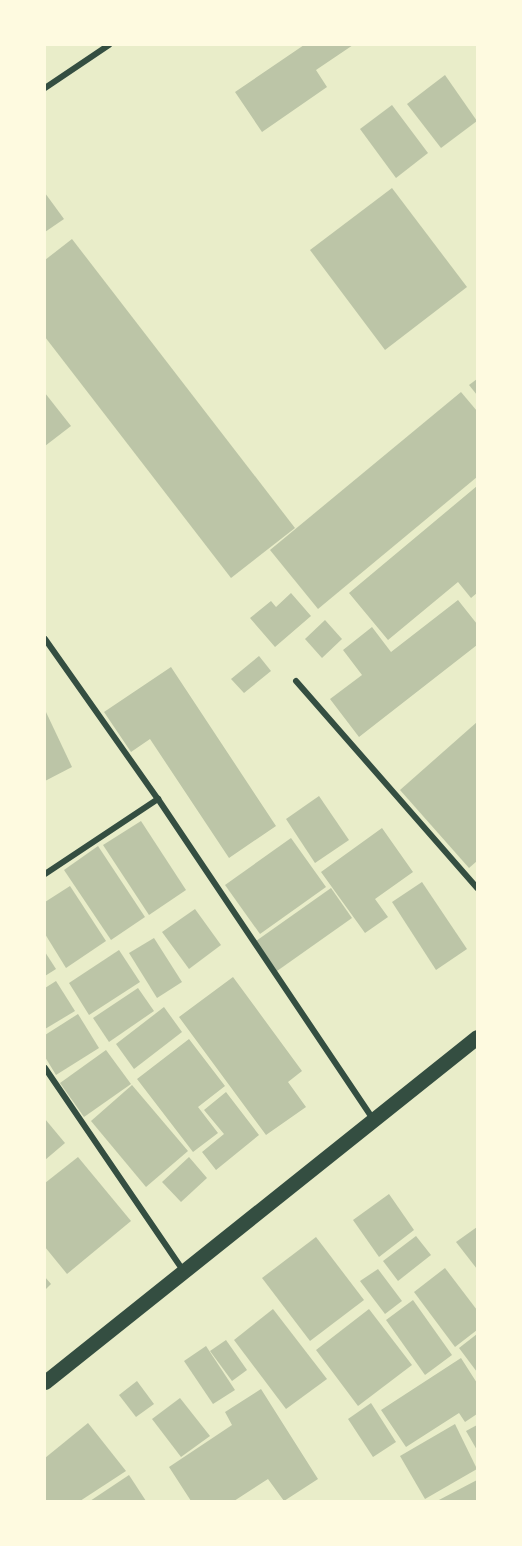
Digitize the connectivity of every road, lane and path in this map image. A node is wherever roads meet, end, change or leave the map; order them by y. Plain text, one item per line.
1 (109, 45) edge
2 (45, 87) edge
3 (45, 639) edge
4 (296, 681) dead end
5 (158, 799) junction
6 (45, 874) edge
7 (477, 888) edge
8 (477, 1036) edge
9 (45, 1068) edge
10 (374, 1121) junction
11 (182, 1269) junction
12 (45, 1382) edge

1 - 2 street
3 - 5 street
4 - 7 street
5 - 6 street
5 - 10 street
8 - 10 main road
9 - 11 street
10 - 11 main road
11 - 12 main road

